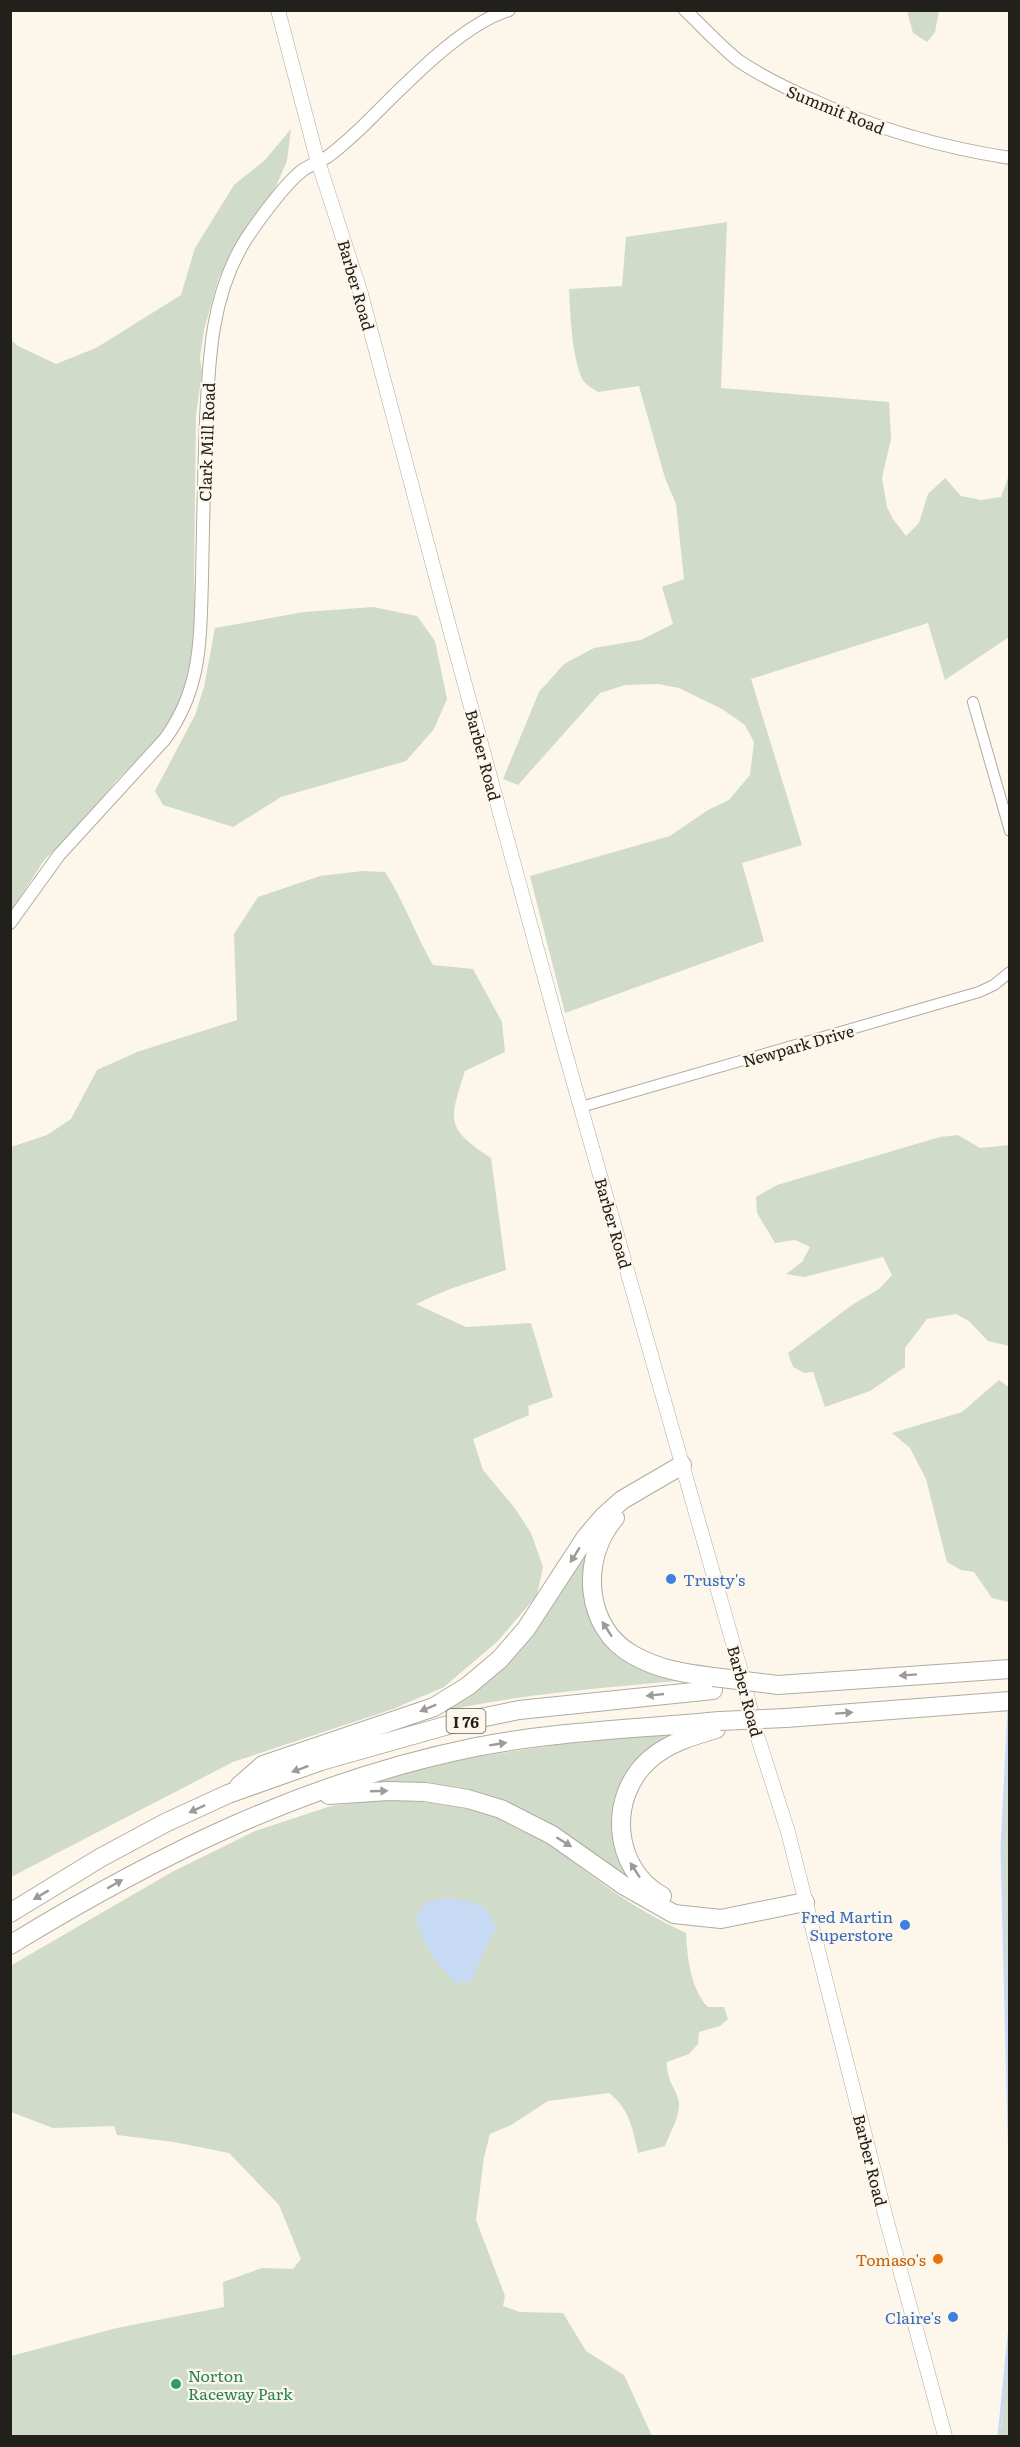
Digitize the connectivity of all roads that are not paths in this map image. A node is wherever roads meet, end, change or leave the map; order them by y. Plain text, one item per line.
1 (278, 10) edge
2 (510, 10) edge
3 (686, 10) edge
4 (492, 13) edge
5 (1010, 158) edge
6 (318, 162) junction
7 (973, 702) dead end
8 (1010, 831) edge
9 (10, 923) edge
10 (1010, 972) edge
11 (581, 1107) junction
12 (683, 1470) junction
13 (1010, 1669) edge
14 (713, 1684) junction
15 (1010, 1701) edge
16 (722, 1724) junction
17 (228, 1794) junction
18 (280, 1805) junction
19 (804, 1898) junction
20 (10, 1913) edge
21 (10, 1945) edge
22 (945, 2436) edge

1 - 6 main road, Barber Road
2 - 4 street
3 - 5 street, Summit Road
4 - 6 street, Clark Mill Road
6 - 9 street, Clark Mill Road
6 - 11 main road, Barber Road
7 - 8 street
10 - 11 street, Newpark Drive
11 - 12 main road, Barber Road
14 -> 12 highway
12 -> 17 highway
12 - 19 main road, Barber Road
13 -> 14 highway, bridge
14 -> 17 highway, I 76
16 -> 15 highway, bridge
18 -> 16 highway, I 76
19 -> 16 highway
17 -> 20 highway, I 76
18 -> 19 highway
21 -> 18 highway, I 76
19 - 22 main road, Barber Road

